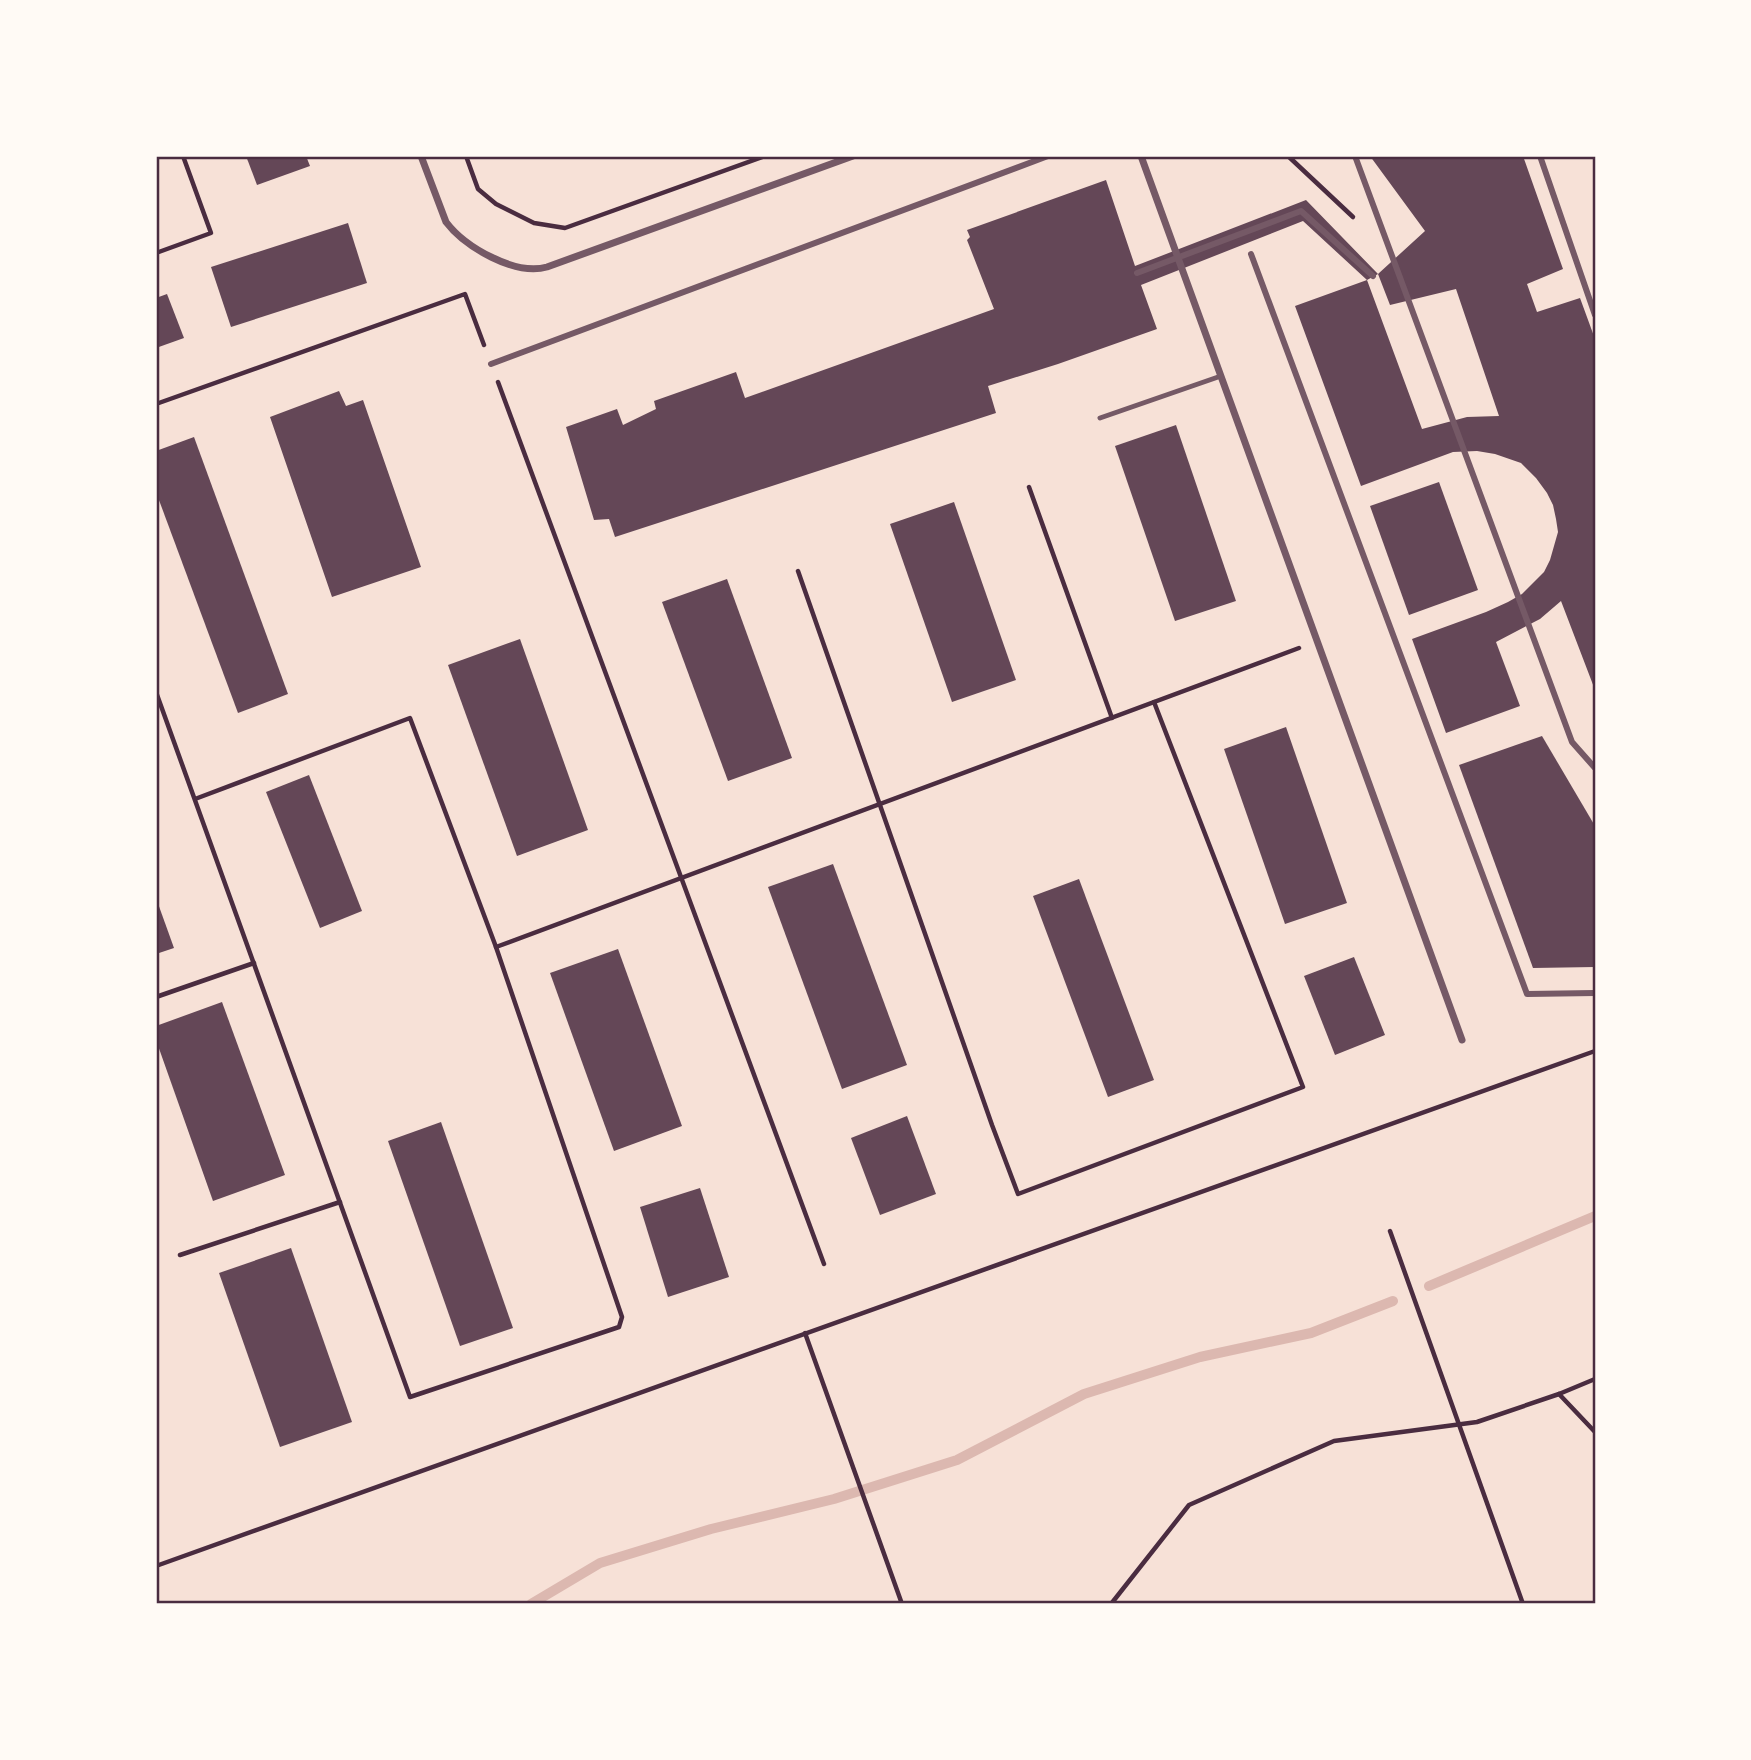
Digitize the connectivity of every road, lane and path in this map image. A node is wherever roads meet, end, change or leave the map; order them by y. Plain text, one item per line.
1 (183, 156) edge
2 (422, 156) edge
3 (466, 156) edge
4 (765, 156) edge
5 (853, 156) edge
6 (1048, 156) edge
7 (1141, 156) edge
8 (1287, 156) edge
9 (1354, 156) edge
10 (1540, 156) edge
11 (1359, 222) dead end
12 (156, 253) edge
13 (1251, 254) dead end
14 (1137, 273) dead end
15 (1374, 276) dead end
16 (1595, 315) edge
17 (491, 364) junction
18 (1221, 376) junction
19 (156, 404) edge
20 (1100, 418) dead end
21 (1029, 487) dead end
22 (798, 571) dead end
23 (1318, 641) junction
24 (156, 692) edge
25 (1154, 702) junction
26 (1112, 718) junction
27 (1595, 768) edge
28 (195, 799) junction
29 (880, 804) junction
30 (681, 878) junction
31 (496, 947) junction
32 (254, 963) junction
33 (1595, 993) edge
34 (156, 997) edge
35 (1462, 1040) dead end
36 (1595, 1051) edge
37 (340, 1202) junction
38 (1390, 1231) dead end
39 (180, 1255) dead end
40 (824, 1264) dead end
41 (804, 1333) junction
42 (1595, 1379) edge
43 (1559, 1394) junction
44 (1459, 1425) junction
45 (1595, 1432) edge
46 (156, 1566) edge
47 (902, 1604) edge
48 (1111, 1604) edge
49 (1523, 1604) edge

1 - 12 path
2 - 5 street
3 - 4 path
6 - 17 street
7 - 18 street
8 - 11 path
9 - 27 street
10 - 16 street
13 - 33 street
14 - 15 street
17 - 19 path
17 - 30 path
18 - 20 lane
18 - 23 street
21 - 26 path
22 - 29 path
23 - 25 path
23 - 35 street
24 - 28 path
25 - 26 path
25 - 29 path
26 - 29 path
28 - 31 path
28 - 32 path
29 - 30 path
30 - 31 path
30 - 40 path
31 - 37 path
32 - 34 path
32 - 37 path
36 - 41 path
37 - 39 path
38 - 44 path
41 - 46 path
41 - 47 path
42 - 43 path
43 - 44 path
43 - 45 path
44 - 48 path
44 - 49 path

